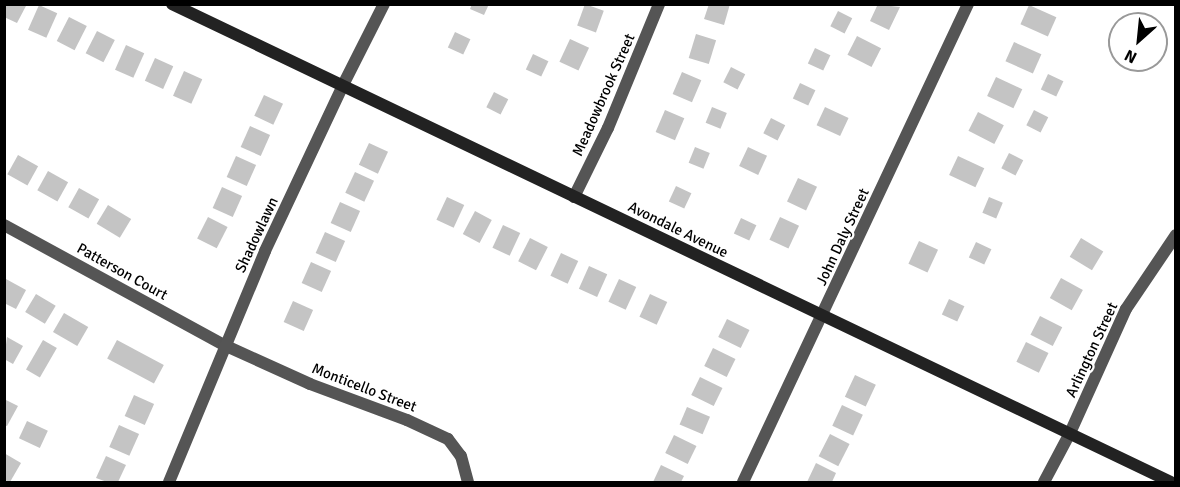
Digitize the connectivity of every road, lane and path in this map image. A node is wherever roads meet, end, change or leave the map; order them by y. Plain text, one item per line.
1 (172, 4) edge
2 (384, 4) edge
3 (659, 4) edge
4 (968, 4) edge
5 (342, 87) junction
6 (574, 197) junction
7 (4, 225) edge
8 (1176, 235) edge
9 (822, 316) junction
10 (224, 345) junction
11 (1070, 433) junction
12 (169, 483) edge
13 (468, 483) edge
14 (743, 483) edge
15 (1044, 483) edge
16 (1171, 483) edge

1 - 5 street, Avondale Avenue
2 - 5 street, Shadowlawn
3 - 6 street, Meadowbrook Street
4 - 9 street, John Daly Street
5 - 6 street, Avondale Avenue
5 - 10 street, Shadowlawn
6 - 9 street, Avondale Avenue
7 - 10 street, Patterson Court
8 - 11 street, Arlington Street
9 - 11 street, Avondale Avenue
9 - 14 street, John Daly Street
10 - 12 street, Shadowlawn
10 - 13 street, Monticello Street
11 - 15 street, Arlington Street
11 - 16 street, Avondale Avenue

